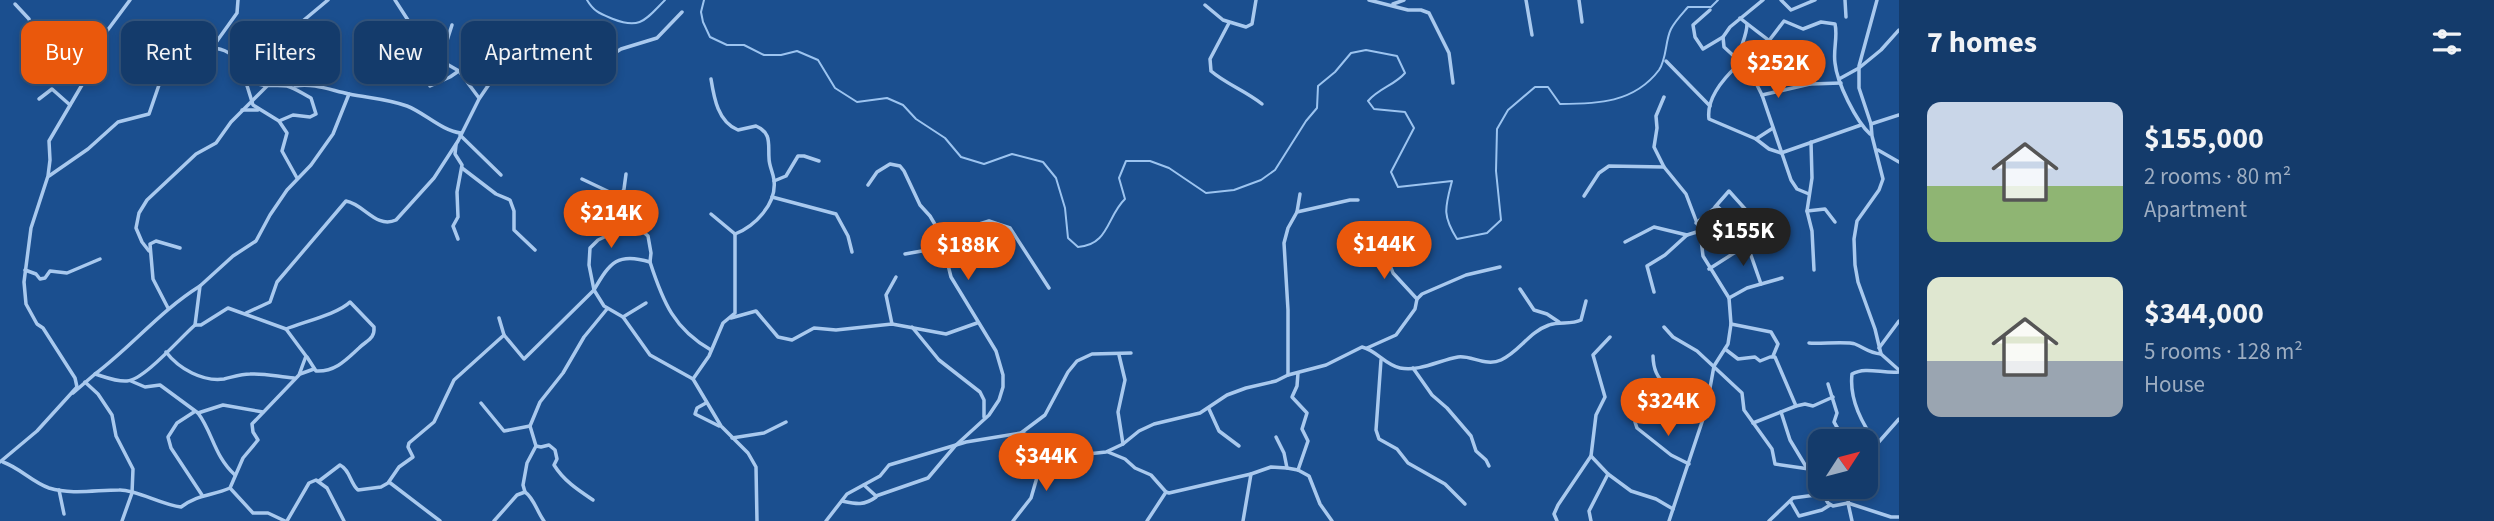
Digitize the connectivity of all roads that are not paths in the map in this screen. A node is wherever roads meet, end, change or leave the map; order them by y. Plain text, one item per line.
1 (130, 0) edge
2 (238, 0) edge
3 (328, 0) edge
4 (395, 0) edge
5 (1256, 0) edge
6 (1369, 0) edge
7 (1404, 0) edge
8 (1526, 0) edge
9 (1579, 0) edge
10 (1750, 0) edge
11 (1763, 0) edge
12 (1781, 0) edge
13 (1815, 0) edge
14 (1844, 0) edge
15 (1877, 0) edge
16 (16, 4) dead end
17 (1205, 5) dead end
18 (1391, 5) junction
19 (1753, 7) junction
20 (1710, 10) dead end
21 (682, 12) dead end
22 (1846, 17) dead end
23 (1740, 18) junction
24 (30, 21) edge
25 (303, 21) edge
26 (409, 21) edge
27 (1582, 22) dead end
28 (1229, 23) junction
29 (1747, 24) junction
30 (452, 25) dead end
31 (1899, 30) edge
32 (107, 31) edge
33 (1532, 35) dead end
34 (1723, 37) junction
35 (447, 41) edge
36 (216, 42) edge
37 (1768, 42) junction
38 (616, 53) edge
39 (1737, 59) junction
40 (1666, 61) dead end
41 (447, 64) edge
42 (1738, 65) junction
43 (1859, 67) junction
44 (459, 71) junction
45 (711, 79) dead end
46 (1840, 81) junction
47 (1452, 83) dead end
48 (81, 84) edge
49 (159, 84) edge
50 (246, 84) edge
51 (261, 84) edge
52 (489, 84) edge
53 (1810, 84) junction
54 (267, 86) junction
55 (295, 86) dead end
56 (430, 86) dead end
57 (349, 94) junction
58 (1762, 95) junction
59 (1664, 97) dead end
60 (39, 99) dead end
61 (479, 99) junction
62 (251, 102) junction
63 (1262, 104) dead end
64 (70, 105) junction
65 (1710, 106) junction
66 (242, 110) junction
67 (260, 111) junction
68 (1899, 115) edge
69 (279, 121) junction
70 (1871, 124) junction
71 (1861, 125) junction
72 (1773, 128) junction
73 (461, 134) junction
74 (1872, 136) junction
75 (1756, 139) junction
76 (1811, 142) junction
77 (456, 144) junction
78 (1876, 149) junction
79 (1781, 153) junction
80 (819, 162) dead end
81 (1899, 163) edge
82 (1664, 167) junction
83 (461, 168) junction
84 (501, 174) dead end
85 (626, 174) dead end
86 (48, 176) junction
87 (297, 178) junction
88 (582, 179) dead end
89 (774, 181) junction
90 (868, 185) dead end
91 (1300, 194) dead end
92 (1809, 194) junction
93 (1584, 196) dead end
94 (620, 197) junction
95 (772, 197) junction
96 (1358, 200) dead end
97 (1715, 206) junction
98 (1746, 210) dead end
99 (1807, 211) junction
100 (1297, 212) junction
101 (711, 214) dead end
102 (1835, 222) dead end
103 (627, 223) junction
104 (1696, 223) junction
105 (976, 225) dead end
106 (1737, 226) dead end
107 (1757, 230) dead end
108 (1700, 232) junction
109 (734, 234) junction
110 (1687, 235) junction
111 (458, 239) dead end
112 (1625, 243) dead end
113 (1382, 244) dead end
114 (1747, 244) junction
115 (944, 247) junction
116 (180, 248) dead end
117 (536, 250) dead end
118 (149, 251) junction
119 (852, 252) dead end
120 (905, 254) dead end
121 (100, 259) dead end
122 (650, 262) junction
123 (1500, 267) dead end
124 (1709, 269) junction
125 (25, 270) junction
126 (1814, 270) dead end
127 (896, 277) dead end
128 (1782, 278) dead end
129 (1761, 284) junction
130 (200, 286) junction
131 (1049, 288) dead end
132 (1520, 289) dead end
133 (594, 290) junction
134 (1654, 292) dead end
135 (1729, 298) junction
136 (1417, 299) junction
137 (1586, 301) dead end
138 (646, 303) dead end
139 (168, 308) junction
140 (607, 309) junction
141 (244, 313) junction
142 (623, 317) junction
143 (499, 318) dead end
144 (731, 318) junction
145 (1899, 321) edge
146 (977, 323) junction
147 (1560, 323) junction
148 (892, 324) junction
149 (1731, 324) junction
150 (195, 325) junction
151 (912, 327) junction
152 (1664, 327) dead end
153 (286, 329) junction
154 (505, 335) junction
155 (1610, 337) dead end
156 (1809, 343) dead end
157 (1367, 348) junction
158 (1879, 348) junction
159 (1725, 349) junction
160 (711, 350) junction
161 (166, 352) junction
162 (1131, 353) dead end
163 (1881, 354) junction
164 (1119, 355) junction
165 (306, 356) junction
166 (1653, 356) dead end
167 (1773, 356) junction
168 (1381, 360) junction
169 (1714, 366) junction
170 (1413, 368) junction
171 (314, 369) junction
172 (1899, 371) edge
173 (1298, 373) junction
174 (95, 374) junction
175 (299, 375) junction
176 (1287, 375) junction
177 (294, 378) junction
178 (693, 379) junction
179 (131, 381) junction
180 (85, 382) junction
181 (1828, 384) dead end
182 (74, 393) junction
183 (1709, 394) junction
184 (1833, 397) junction
185 (481, 403) dead end
186 (706, 403) junction
187 (1796, 406) junction
188 (1209, 409) junction
189 (196, 412) junction
190 (265, 412) junction
191 (1781, 412) junction
192 (1638, 413) dead end
193 (984, 419) junction
194 (1899, 419) edge
195 (786, 422) dead end
196 (1752, 423) junction
197 (530, 426) junction
198 (721, 426) junction
199 (1838, 429) edge
200 (1866, 429) edge
201 (1021, 433) junction
202 (1276, 437) dead end
203 (732, 438) junction
204 (1047, 443) junction
205 (1878, 443) edge
206 (1123, 444) junction
207 (536, 446) junction
208 (956, 446) junction
209 (1239, 446) dead end
210 (1106, 452) junction
211 (1591, 456) junction
212 (1, 462) edge
213 (1689, 464) junction
214 (1489, 466) dead end
215 (1808, 467) edge
216 (1287, 468) junction
217 (1808, 469) edge
218 (1298, 470) junction
219 (1251, 474) junction
220 (1608, 474) junction
221 (234, 475) junction
222 (319, 481) junction
223 (389, 482) junction
224 (523, 485) junction
225 (863, 485) junction
226 (230, 488) junction
227 (59, 490) junction
228 (524, 492) junction
229 (1166, 492) junction
230 (132, 493) junction
231 (202, 495) junction
232 (517, 495) junction
233 (1808, 495) edge
234 (141, 496) junction
235 (876, 496) junction
236 (1826, 499) edge
237 (1849, 499) edge
238 (593, 500) dead end
239 (842, 501) junction
240 (129, 502) junction
241 (1791, 502) junction
242 (1848, 503) junction
243 (1465, 504) dead end
244 (1830, 505) junction
245 (1673, 509) junction
246 (64, 514) dead end
247 (1899, 517) edge
248 (122, 521) edge
249 (286, 521) edge
250 (344, 521) edge
251 (440, 521) edge
252 (494, 521) edge
253 (544, 521) edge
254 (757, 521) edge
255 (826, 521) edge
256 (1013, 521) edge
257 (1147, 521) edge
258 (1243, 521) edge
259 (1332, 521) edge
260 (1557, 521) edge
261 (1591, 521) edge
262 (1669, 521) edge
263 (1769, 521) edge
264 (1852, 521) edge

1 - 32 street
2 - 36 street
3 - 25 street
4 - 26 street
5 - 28 street
6 - 18 street
7 - 18 street
8 - 33 street
9 - 27 street
10 - 19 street
11 - 19 street
12 - 13 street
14 - 22 street
15 - 43 street
16 - 24 street
17 - 28 street
18 - 47 street
19 - 23 street
20 - 34 street
21 - 38 street
23 - 29 street
23 - 34 street
28 - 63 street
29 - 37 street
29 - 39 street
30 - 35 street
31 - 43 street
34 - 39 street
37 - 46 street
37 - 53 street
39 - 42 street
40 - 65 street
41 - 44 street
42 - 58 street
42 - 65 street
43 - 46 street
43 - 70 street
44 - 56 street
44 - 61 street
45 - 89 street
46 - 53 street
46 - 71 street
48 - 64 street
49 - 86 street
50 - 62 street
51 - 54 street
52 - 61 street
53 - 58 street
54 - 62 street
54 - 69 street
55 - 57 street
57 - 73 street
57 - 87 street
58 - 72 street
59 - 82 street
60 - 64 street
61 - 73 street
62 - 66 street
62 - 67 street
64 - 86 street
65 - 75 street
66 - 67 street
66 - 118 street
67 - 69 street
68 - 70 street
69 - 87 street
70 - 74 street
71 - 74 street
71 - 76 street
72 - 75 street
72 - 79 street
73 - 77 street
73 - 84 street
74 - 78 street
75 - 79 street
76 - 79 street
76 - 92 street
77 - 83 street
77 - 141 street
78 - 81 street
78 - 158 street
79 - 92 street
80 - 89 street
82 - 93 street
82 - 104 street
83 - 111 street
83 - 117 street
85 - 94 street
86 - 125 street
87 - 130 street
88 - 94 street
89 - 95 street
90 - 115 street
91 - 100 street
92 - 99 street
94 - 103 street
95 - 109 street
95 - 119 street
96 - 100 street
97 - 98 street
97 - 104 street
97 - 106 street
99 - 102 street
99 - 126 street
100 - 176 street
101 - 109 street
103 - 122 street
103 - 133 street
104 - 108 street
105 - 131 street
107 - 114 street
108 - 110 street
108 - 124 street
109 - 144 street
110 - 112 street
110 - 134 street
113 - 136 street
114 - 124 street
114 - 129 street
115 - 120 street
115 - 146 street
116 - 118 street
118 - 139 street
121 - 125 street
122 - 133 street
122 - 160 street
123 - 136 street
124 - 135 street
125 - 182 street
127 - 148 street
128 - 129 street
129 - 135 street
130 - 139 street
130 - 150 street
132 - 147 street
133 - 140 street
133 - 154 street
135 - 149 street
136 - 157 street
137 - 147 street
138 - 142 street
139 - 174 street
140 - 142 street
140 - 197 street
141 - 150 street
141 - 153 street
142 - 178 street
143 - 154 street
144 - 148 street
144 - 160 street
145 - 158 street
146 - 151 street
146 - 193 street
147 - 170 street
148 - 151 street
149 - 159 street
149 - 167 street
150 - 161 street
151 - 193 street
152 - 169 street
153 - 165 street
153 - 171 street
154 - 223 street
155 - 211 street
156 - 163 street
157 - 168 street
157 - 173 street
158 - 163 street
159 - 167 street
159 - 169 street
160 - 178 street
161 - 177 street
161 - 179 street
162 - 164 street
163 - 172 street
164 - 201 street
164 - 206 street
165 - 171 street
165 - 175 street
166 - 183 street
167 - 187 street
168 - 170 street
168 - 243 street
169 - 183 street
169 - 196 street
170 - 214 street
171 - 175 street
172 - 200 street
173 - 176 street
173 - 218 street
174 - 179 street
174 - 180 street
175 - 177 street
176 - 188 street
177 - 190 street
178 - 186 street
179 - 189 street
180 - 182 street
180 - 230 street
181 - 184 street
182 - 212 street
183 - 213 street
184 - 187 street
184 - 199 street
185 - 197 street
186 - 198 street
186 - 198 street
187 - 191 street
188 - 206 street
188 - 209 street
189 - 190 street
189 - 221 street
189 - 231 street
190 - 221 street
191 - 196 street
191 - 215 street
192 - 213 street
193 - 208 street
194 - 205 street
195 - 203 street
196 - 217 street
197 - 207 street
198 - 203 street
201 - 204 street
201 - 208 street
202 - 216 street
203 - 254 street
204 - 210 street
204 - 256 street
206 - 210 street
207 - 224 street
207 - 238 street
208 - 225 street
208 - 235 street
210 - 229 street
211 - 220 street
211 - 260 street
212 - 227 street
213 - 245 street
216 - 218 street
216 - 219 street
218 - 259 street
219 - 229 street
219 - 258 street
220 - 245 street
220 - 261 street
221 - 226 street
222 - 223 street
222 - 249 street
222 - 250 street
223 - 251 street
224 - 228 street
224 - 232 street
225 - 235 street
225 - 239 street
226 - 231 street
226 - 249 street
227 - 230 street
227 - 246 street
228 - 232 street
228 - 253 street
229 - 257 street
230 - 234 street
230 - 240 street
231 - 234 street
232 - 252 street
233 - 241 street
234 - 240 street
235 - 239 street
236 - 244 street
237 - 242 street
239 - 255 street
240 - 248 street
241 - 244 street
241 - 263 street
242 - 244 street
242 - 247 street
242 - 264 street
245 - 262 street

